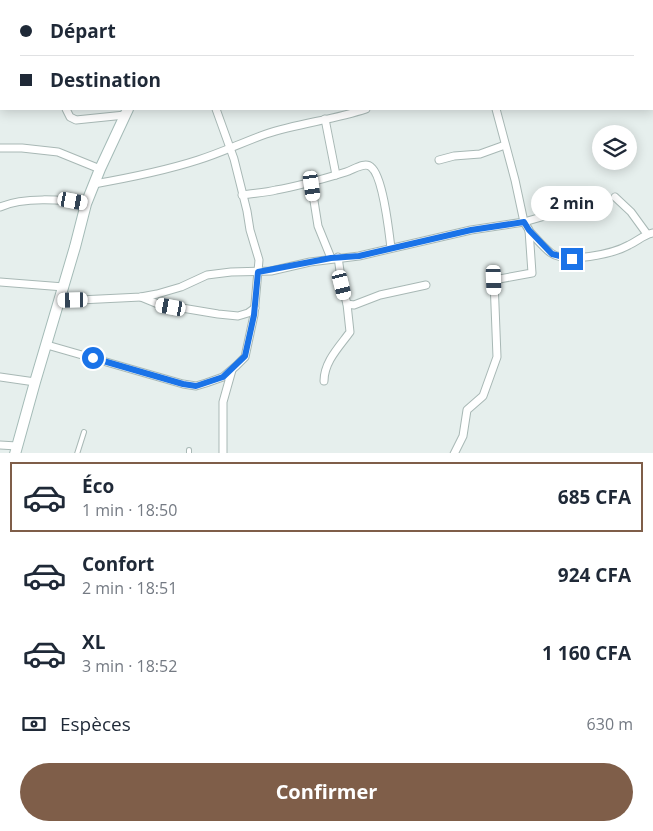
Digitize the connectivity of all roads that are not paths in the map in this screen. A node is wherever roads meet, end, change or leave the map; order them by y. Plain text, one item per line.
1 (66, 110) edge
2 (216, 110) edge
3 (334, 110) edge
4 (363, 110) edge
5 (496, 110) edge
6 (127, 112) edge
7 (336, 117) junction
8 (325, 119) junction
9 (505, 145) junction
10 (0, 148) edge
11 (230, 148) junction
12 (438, 160) dead end
13 (100, 169) junction
14 (336, 175) junction
15 (311, 182) junction
16 (94, 184) junction
17 (242, 195) junction
18 (614, 197) dead end
19 (86, 204) junction
20 (0, 207) edge
21 (566, 210) dead end
22 (524, 222) junction
23 (529, 230) junction
24 (650, 234) edge
25 (391, 248) junction
26 (335, 258) junction
27 (259, 260) junction
28 (271, 271) junction
29 (258, 272) junction
30 (0, 282) edge
31 (426, 285) dead end
32 (64, 287) junction
33 (141, 297) junction
34 (59, 300) junction
35 (348, 304) junction
36 (255, 308) junction
37 (47, 344) junction
38 (233, 369) junction
39 (0, 377) edge
40 (324, 381) dead end
41 (35, 382) junction
42 (84, 432) dead end
43 (0, 445) edge
44 (16, 450) edge
45 (77, 453) edge
46 (223, 453) edge
47 (454, 453) edge

1 - 6 street
2 - 11 street
3 - 7 street
4 - 7 street
5 - 9 street
6 - 13 main road
7 - 8 street
8 - 11 street
8 - 14 street
9 - 12 street
9 - 22 street
10 - 13 street
11 - 16 street
11 - 17 street
13 - 16 main road
14 - 15 street
14 - 25 street
15 - 17 street
15 - 26 street
16 - 19 main road
17 - 27 street
18 - 24 street
19 - 20 street
19 - 32 main road
21 - 22 street
22 - 23 street
22 - 25 street
23 - 24 street
23 - 47 street
25 - 26 street
26 - 28 street
26 - 35 street
27 - 28 street
27 - 29 street
28 - 29 street
29 - 33 street
29 - 36 street
30 - 32 street
31 - 35 street
32 - 34 main road
33 - 34 street
33 - 36 street
34 - 37 main road
35 - 40 street
36 - 38 street
37 - 38 street
37 - 41 main road
38 - 46 street
39 - 41 street
41 - 44 main road
42 - 45 lane
43 - 44 street

